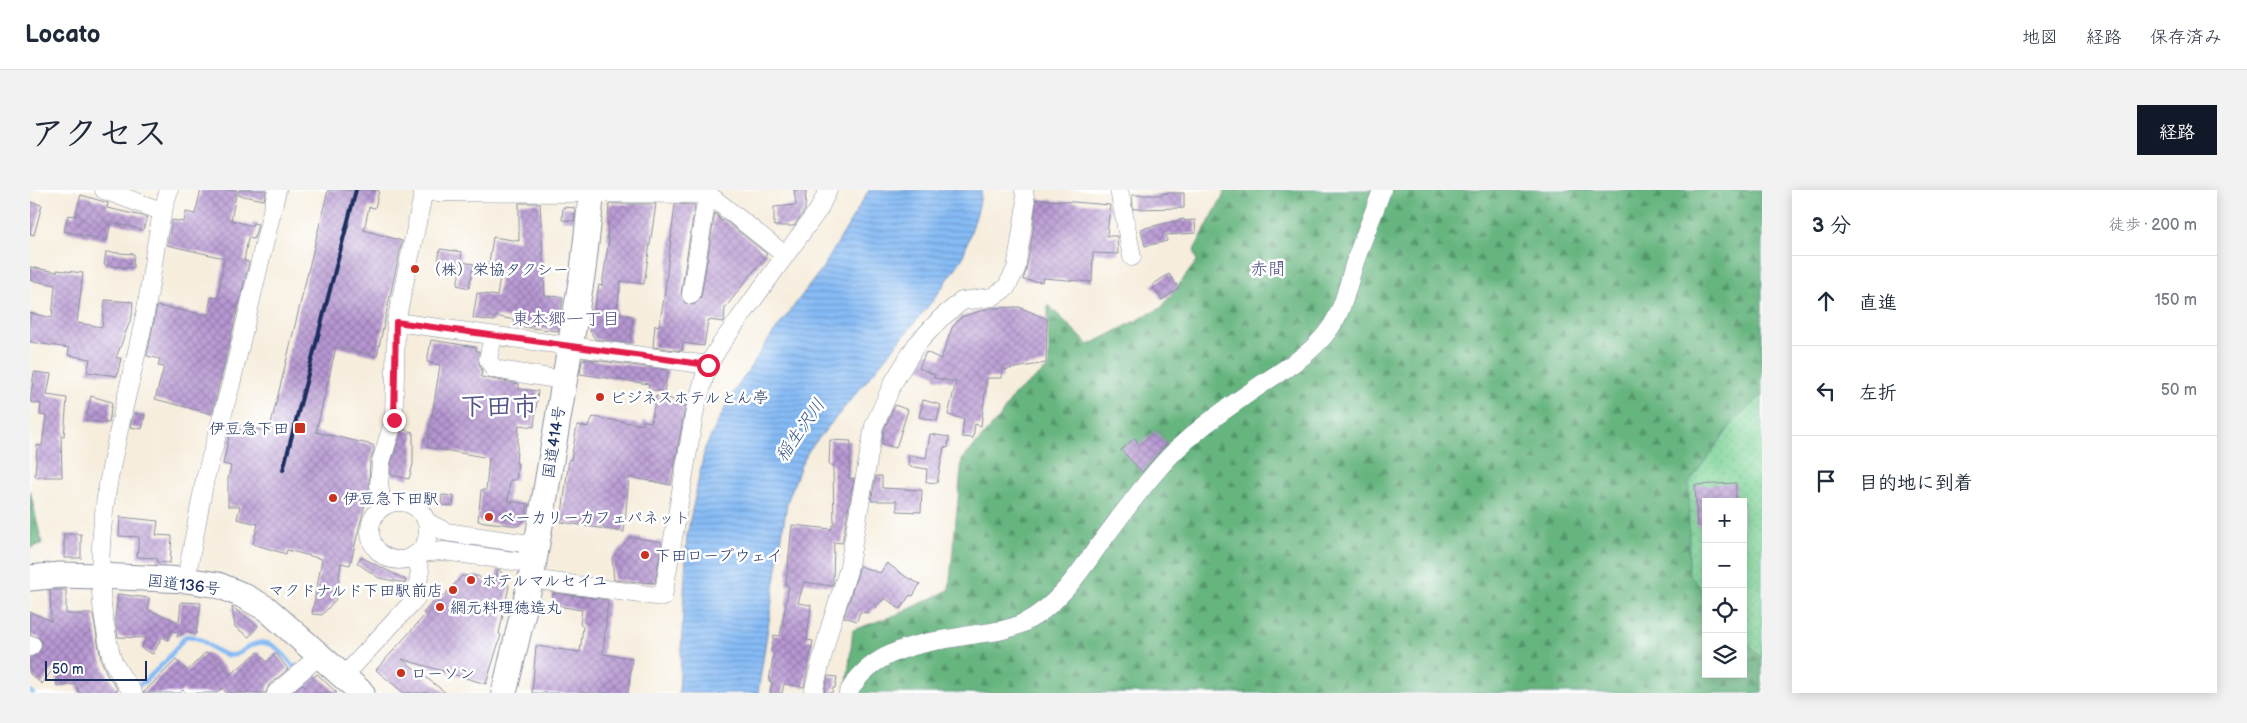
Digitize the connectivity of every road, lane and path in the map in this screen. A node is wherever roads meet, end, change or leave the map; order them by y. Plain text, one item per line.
1 (104, 190) edge
2 (168, 190) edge
3 (278, 190) edge
4 (828, 190) edge
5 (1024, 190) edge
6 (1119, 190) edge
7 (1382, 190) edge
8 (424, 191) edge
9 (592, 192) edge
10 (708, 192) edge
11 (161, 211) junction
12 (785, 255) junction
13 (1132, 257) dead end
14 (691, 295) dead end
15 (396, 322) junction
16 (493, 337) junction
17 (569, 345) junction
18 (708, 365) junction
19 (563, 380) junction
20 (383, 507) junction
21 (427, 522) junction
22 (416, 554) junction
23 (532, 567) junction
24 (99, 576) junction
25 (30, 578) edge
26 (186, 580) junction
27 (306, 667) junction
28 (343, 677) junction
29 (133, 693) edge
30 (276, 693) edge
31 (362, 693) edge
32 (504, 693) edge
33 (813, 693) edge
34 (848, 693) edge

1 - 11 street
2 - 11 street
3 - 26 street
4 - 12 street
5 - 33 street
6 - 13 street
7 - 34 street
8 - 9 street
8 - 15 street
9 - 10 street
9 - 17 highway, 国道414号
10 - 12 street
10 - 14 street
11 - 24 street
12 - 18 street
15 - 16 street
15 - 20 street
16 - 17 street
16 - 19 street
17 - 18 street
17 - 19 highway, 国道414号
18 - 23 street
19 - 23 highway, 国道414号
20 - 21 street
20 - 22 street
21 - 22 street
21 - 23 street
22 - 23 street
22 - 28 street
23 - 32 highway, 国道414号
24 - 25 highway, 国道136号
24 - 26 highway, 国道136号
24 - 29 street
26 - 27 highway, 国道136号
27 - 28 highway, 国道136号
27 - 30 street
28 - 31 highway, 国道136号

